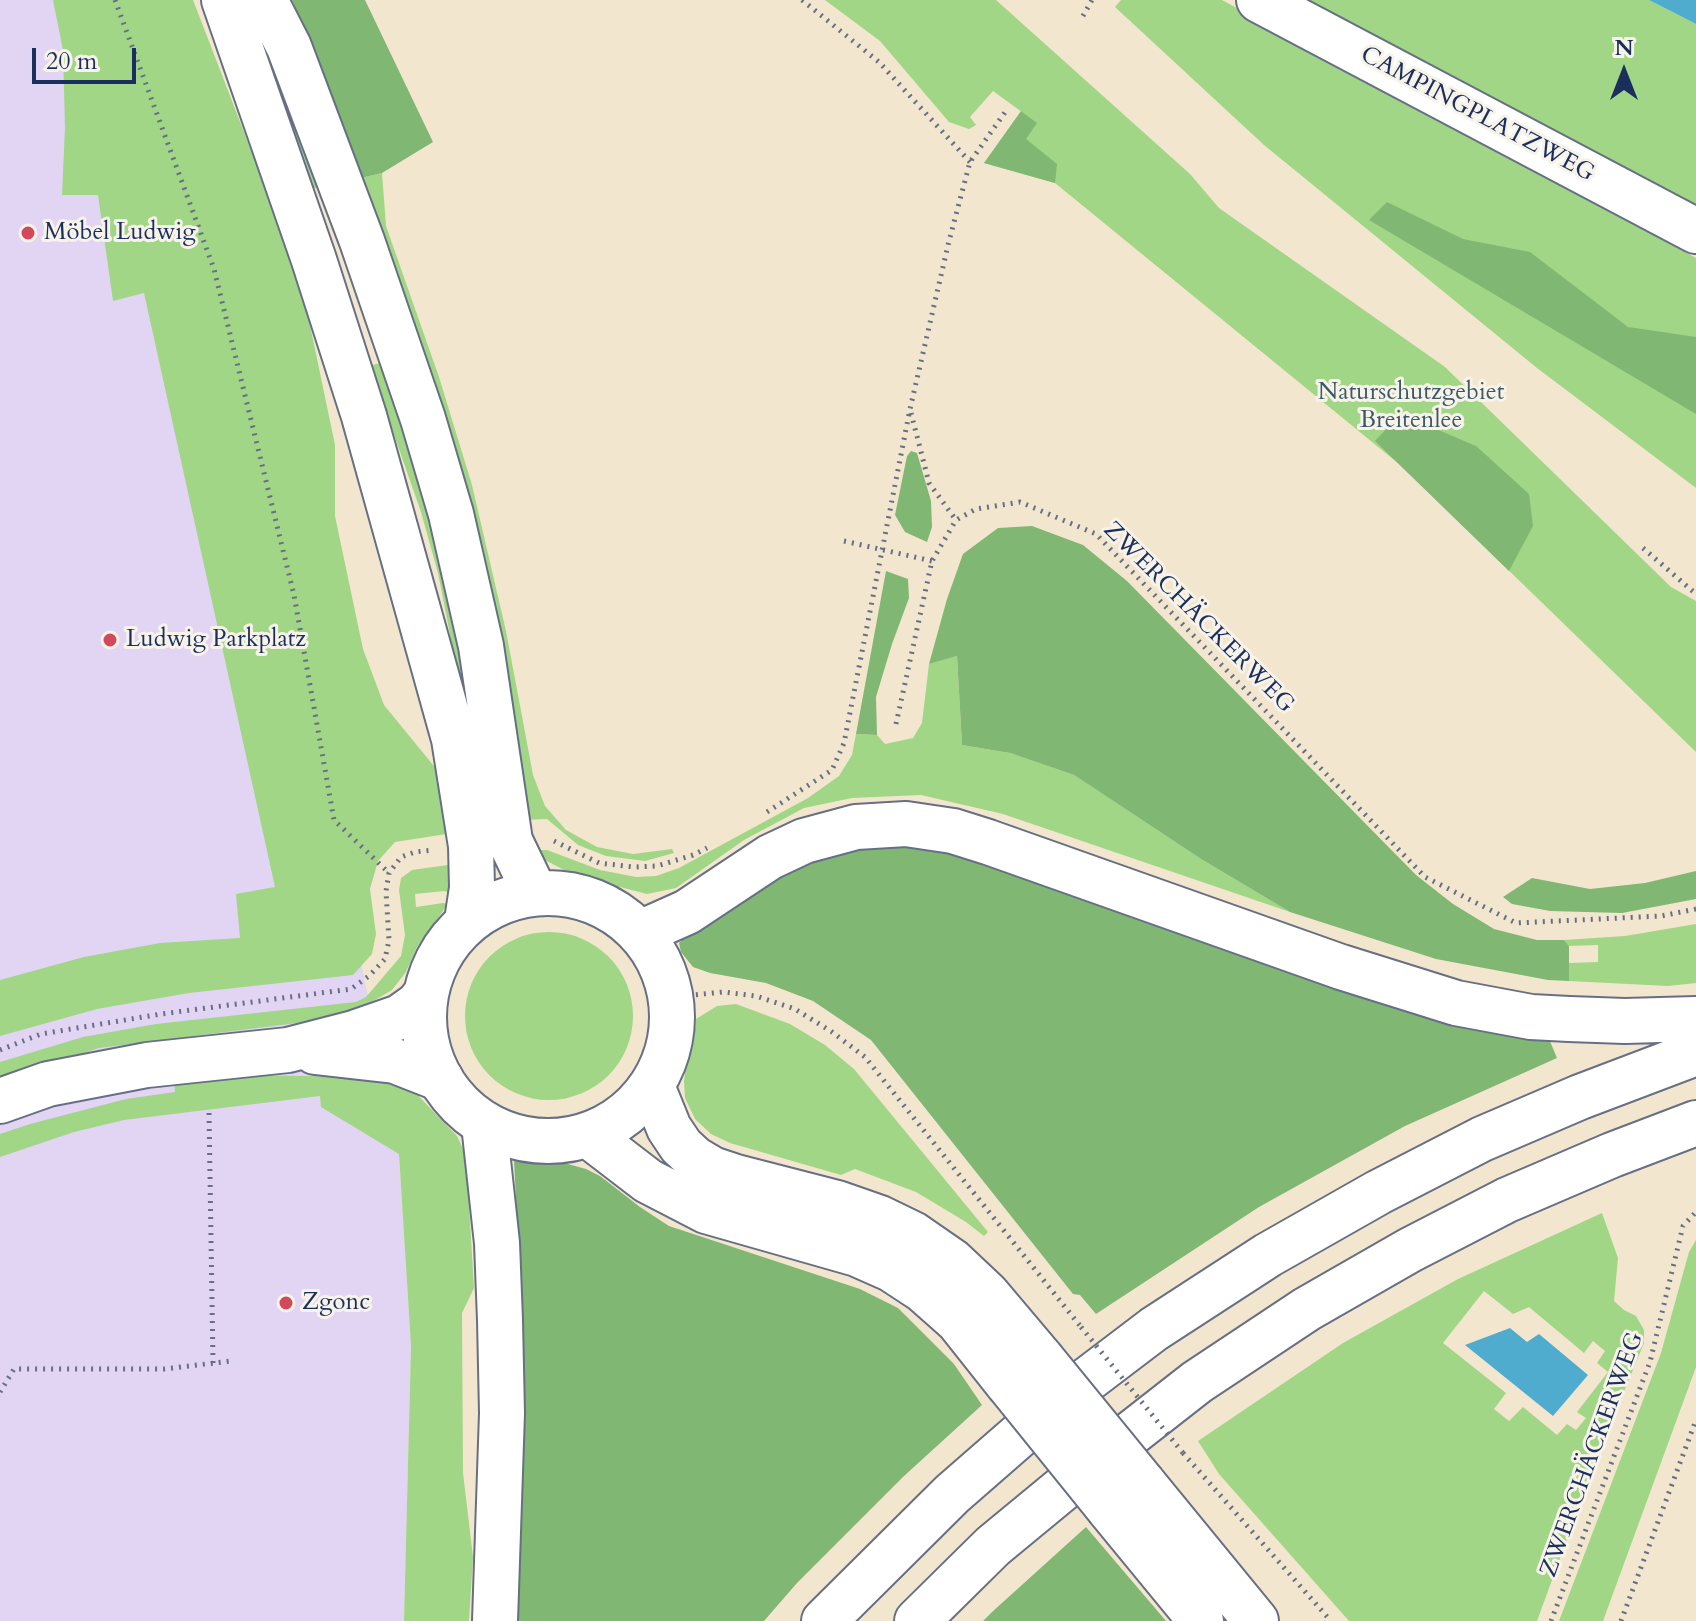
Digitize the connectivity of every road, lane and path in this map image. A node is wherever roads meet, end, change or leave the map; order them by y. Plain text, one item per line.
1 (115, 0) edge
2 (224, 0) edge
3 (265, 0) edge
4 (802, 0) edge
5 (1092, 0) edge
6 (1259, 0) edge
7 (1083, 16) dead end
8 (1008, 108) dead end
9 (970, 162) junction
10 (1696, 231) edge
11 (910, 409) junction
12 (956, 520) junction
13 (844, 541) dead end
14 (1643, 548) dead end
15 (882, 550) junction
16 (932, 561) junction
17 (1696, 594) edge
18 (896, 724) dead end
19 (757, 818) dead end
20 (548, 838) dead end
21 (719, 841) dead end
22 (445, 849) dead end
23 (389, 873) junction
24 (535, 893) junction
25 (1696, 909) edge
26 (467, 921) junction
27 (640, 933) junction
28 (425, 995) junction
29 (672, 997) junction
30 (1696, 1019) edge
31 (0, 1050) edge
32 (288, 1050) junction
33 (1696, 1053) edge
34 (441, 1079) junction
35 (652, 1086) junction
36 (0, 1101) edge
37 (209, 1113) dead end
38 (1696, 1123) edge
39 (484, 1124) junction
40 (588, 1135) junction
41 (1696, 1212) edge
42 (231, 1361) dead end
43 (213, 1363) junction
44 (1025, 1371) junction
45 (0, 1392) edge
46 (1696, 1420) edge
47 (1126, 1496) junction
48 (495, 1621) edge
49 (824, 1621) edge
50 (917, 1621) edge
51 (1201, 1621) edge
52 (1256, 1621) edge
53 (1331, 1621) edge
54 (1551, 1621) edge
55 (1621, 1621) edge

1 - 23 path
2 - 26 main road
3 - 24 main road
4 - 9 path
5 - 7 path
6 - 10 main road, CAMPINGPLATZWEG
8 - 9 path
9 - 11 path
11 - 12 path
11 - 15 path
12 - 16 path
12 - 25 path, ZWERCHÄCKERWEG
13 - 15 path
14 - 17 path
15 - 16 path
15 - 19 path
16 - 18 path
20 - 21 path
22 - 23 path
23 - 31 path
24 - 26 main road
24 - 27 main road
26 - 28 main road
27 - 29 main road
27 - 30 main road
28 - 32 main road
28 - 34 main road
29 - 35 main road
29 - 53 path, bridge
32 - 34 main road
32 - 36 main road
33 - 49 main road
34 - 39 main road
35 - 40 main road
35 - 44 main road
37 - 43 path
38 - 50 main road
39 - 40 main road
39 - 48 main road
40 - 44 main road
41 - 54 path, ZWERCHÄCKERWEG
42 - 43 path
43 - 45 path
44 - 47 main road, bridge
46 - 55 path
47 - 51 main road
47 - 52 main road

